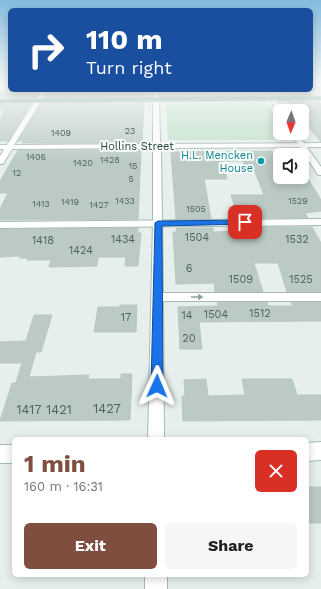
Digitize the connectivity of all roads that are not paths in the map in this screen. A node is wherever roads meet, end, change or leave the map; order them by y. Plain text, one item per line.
1 (33, 109) edge
2 (156, 109) edge
3 (299, 140) edge
4 (302, 145) junction
5 (321, 145) edge
6 (157, 146) junction
7 (0, 147) edge
8 (10, 147) junction
9 (0, 162) edge
10 (321, 173) edge
11 (321, 222) edge
12 (158, 223) junction
13 (0, 225) edge
14 (158, 297) junction
15 (321, 297) edge
16 (156, 437) edge
17 (309, 452) edge
18 (321, 452) edge
19 (0, 454) edge
20 (12, 454) edge
21 (156, 577) edge
22 (156, 589) edge

1 - 8 street
2 - 6 street
3 - 4 street
4 - 5 street, Hollins Street
4 - 6 street, Hollins Street
4 - 10 street
6 - 8 street, Hollins Street
6 - 12 street
7 - 8 street, Hollins Street
8 - 9 street
11 - 12 street
12 - 13 street
12 - 14 street
14 -> 15 street
14 - 16 street
17 - 18 street
19 - 20 street
21 - 22 street

